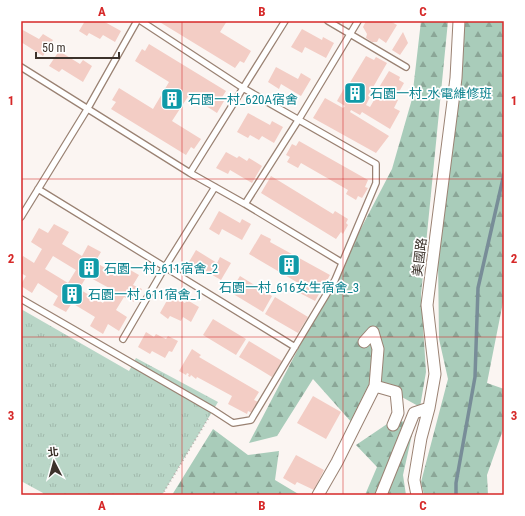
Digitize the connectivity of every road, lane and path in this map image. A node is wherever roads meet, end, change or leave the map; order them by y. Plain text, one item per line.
1 (137, 21) edge
2 (141, 21) edge
3 (285, 21) edge
4 (328, 21) edge
5 (358, 21) edge
6 (459, 21) edge
7 (350, 34) junction
8 (21, 67) edge
9 (406, 68) dead end
10 (243, 88) junction
11 (88, 108) junction
12 (299, 119) junction
13 (190, 173) junction
14 (215, 187) junction
15 (38, 189) junction
16 (245, 204) junction
17 (21, 217) edge
18 (341, 262) junction
19 (165, 267) junction
20 (21, 299) edge
21 (123, 339) dead end
22 (364, 342) dead end
23 (295, 347) junction
24 (376, 386) junction
25 (429, 408) junction
26 (213, 410) junction
27 (393, 425) dead end
28 (162, 495) edge
29 (318, 495) edge
30 (381, 495) edge
31 (417, 495) edge

1 - 11 lane
2 - 10 lane
3 - 10 lane
4 - 7 lane
5 - 7 lane
6 - 25 street, 美國路
7 - 9 lane
7 - 12 lane
8 - 11 lane
10 - 12 lane
10 - 13 lane
11 - 13 lane
11 - 15 lane
12 - 16 lane
12 - 18 lane
13 - 14 lane
14 - 16 lane
14 - 19 lane
15 - 17 lane
15 - 19 lane
16 - 18 lane
18 - 23 lane
19 - 21 lane
19 - 23 lane
20 - 26 lane
22 - 24 street
23 - 26 lane
24 - 27 street
24 - 29 street
25 - 30 street
25 - 31 street, 美國路
26 - 28 path

